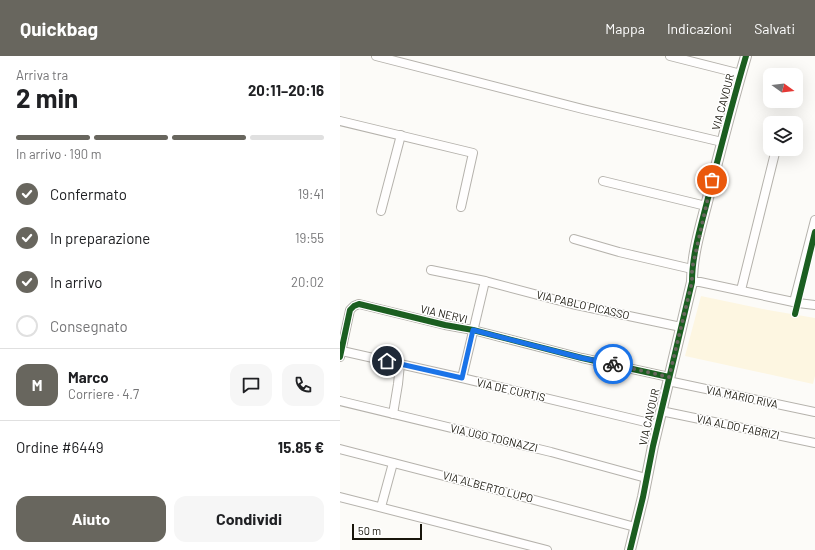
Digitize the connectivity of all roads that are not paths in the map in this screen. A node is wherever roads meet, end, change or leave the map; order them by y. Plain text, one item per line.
1 (376, 56) edge
2 (670, 56) edge
3 (746, 56) edge
4 (740, 74) junction
5 (340, 121) edge
6 (401, 135) junction
7 (722, 142) junction
8 (774, 156) edge
9 (603, 181) dead end
10 (706, 206) junction
11 (461, 207) dead end
12 (381, 211) dead end
13 (815, 220) edge
14 (574, 240) dead end
15 (692, 269) junction
16 (431, 270) dead end
17 (485, 281) junction
18 (692, 282) junction
19 (741, 290) junction
20 (794, 302) junction
21 (815, 306) edge
22 (681, 327) junction
23 (473, 330) junction
24 (341, 354) edge
25 (400, 364) junction
26 (462, 378) junction
27 (669, 379) junction
28 (340, 401) edge
29 (661, 411) junction
30 (815, 412) edge
31 (393, 414) junction
32 (658, 425) junction
33 (815, 443) edge
34 (340, 450) edge
35 (393, 463) junction
36 (646, 478) junction
37 (340, 497) edge
38 (381, 507) junction
39 (635, 527) junction
40 (547, 550) edge
41 (630, 550) edge

1 - 7 street
2 - 4 street
3 - 4 street, VIA CAVOUR
4 - 7 street, VIA CAVOUR
5 - 6 street
6 - 11 street
6 - 12 street
7 - 10 street, VIA CAVOUR
8 - 19 street
9 - 10 street
10 - 15 street, VIA CAVOUR
13 - 20 street
14 - 15 street
15 - 18 street, VIA CAVOUR
16 - 17 street, VIA PABLO PICASSO
17 - 22 street, VIA PABLO PICASSO
17 - 23 street
18 - 19 street
18 - 22 street, VIA CAVOUR
19 - 20 street
20 - 21 street
22 - 27 street, VIA CAVOUR
23 - 24 street, VIA NERVI
23 - 26 street
23 - 27 street, VIA NERVI
24 - 25 street, VIA DE CURTIS
25 - 26 street, VIA DE CURTIS
25 - 31 street
26 - 32 street, VIA DE CURTIS
27 - 29 street, VIA CAVOUR
27 - 30 street, VIA MARIO RIVA
28 - 31 street, VIA UGO TOGNAZZI
29 - 32 street, VIA CAVOUR
29 - 33 street, VIA ALDO FABRIZI
31 - 36 street, VIA UGO TOGNAZZI
32 - 36 street, VIA CAVOUR
34 - 35 street, VIA ALBERTO LUPO
35 - 38 street
35 - 39 street, VIA ALBERTO LUPO
36 - 39 street, VIA CAVOUR
37 - 38 street
38 - 40 street
39 - 41 street, VIA CAVOUR

